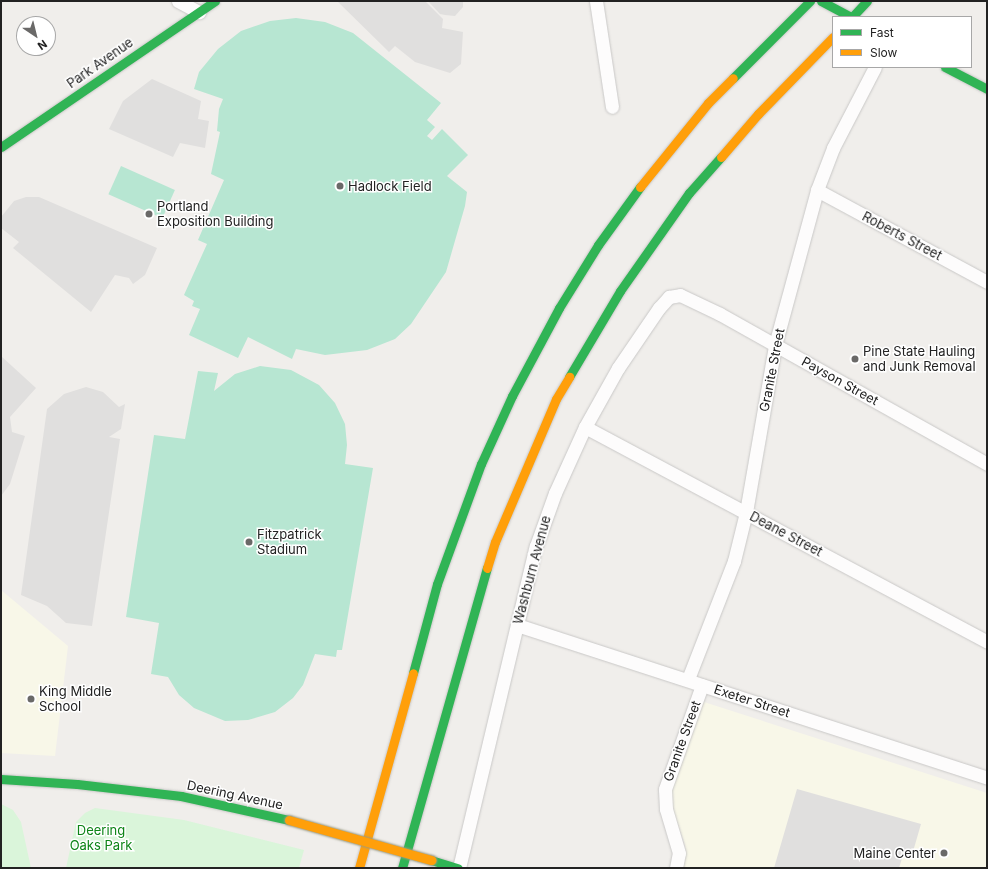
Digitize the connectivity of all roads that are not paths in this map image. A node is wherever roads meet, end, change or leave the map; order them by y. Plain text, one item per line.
1 (178, 1) edge
2 (215, 1) edge
3 (596, 1) edge
4 (810, 1) edge
5 (821, 1) edge
6 (867, 1) edge
7 (199, 12) junction
8 (849, 16) edge
9 (852, 16) edge
10 (760, 38) dead end
11 (831, 39) edge
12 (874, 68) edge
13 (947, 68) edge
14 (987, 89) edge
15 (708, 103) junction
16 (612, 108) dead end
17 (1, 147) edge
18 (817, 190) junction
19 (987, 282) edge
20 (669, 297) joint
21 (776, 345) junction
22 (585, 427) junction
23 (987, 464) edge
24 (746, 512) junction
25 (517, 625) junction
26 (987, 642) edge
27 (688, 679) junction
28 (702, 685) junction
29 (987, 778) edge
30 (1, 779) edge
31 (359, 868) edge
32 (402, 868) edge
33 (458, 868) edge
34 (676, 868) edge

1 - 7 street
2 - 7 main road, Park Avenue
3 - 16 street
4 - 15 main road
5 - 8 main road
6 - 9 main road
7 - 17 main road, Park Avenue
10 - 15 main road
11 - 32 main road
12 - 18 street, Granite Street
13 - 14 main road
15 - 31 main road
18 - 19 street, Roberts Street
18 - 21 street, Granite Street
20 - 21 street, Payson Street
20 - 22 street, Washburn Avenue
21 - 23 street, Payson Street
21 - 24 street, Granite Street
22 - 24 street, Deane Street
22 - 25 street, Washburn Avenue
24 - 26 street, Deane Street
24 - 27 street, Granite Street
25 - 27 street, Exeter Street
25 - 33 street, Washburn Avenue
27 - 28 street, Exeter Street
28 - 29 street, Exeter Street
28 - 34 street, Granite Street
30 - 33 main road, Deering Avenue, bridge

